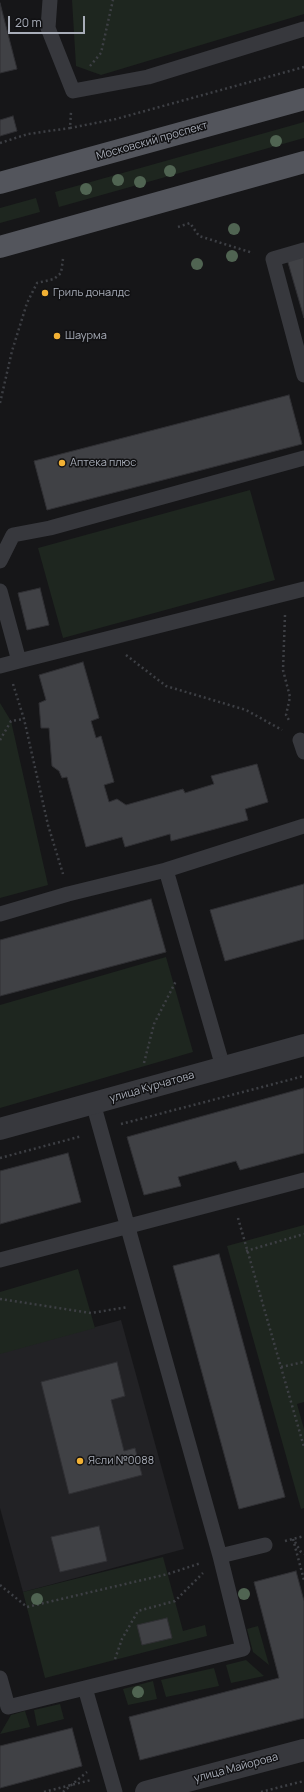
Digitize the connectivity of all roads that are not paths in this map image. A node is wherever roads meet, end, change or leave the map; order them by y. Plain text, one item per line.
1 (50, 0) edge
2 (304, 29) edge
3 (304, 99) edge
4 (304, 162) edge
5 (0, 184) edge
6 (0, 247) edge
7 (304, 250) edge
8 (304, 375) edge
9 (304, 458) edge
10 (0, 561) edge
11 (301, 590) edge
12 (0, 591) edge
13 (19, 661) junction
14 (0, 666) edge
15 (304, 826) edge
16 (166, 870) junction
17 (0, 914) edge
18 (304, 1044) edge
19 (223, 1067) junction
20 (93, 1104) junction
21 (0, 1129) edge
22 (304, 1180) edge
23 (128, 1227) junction
24 (0, 1260) edge
25 (265, 1545) dead end
26 (220, 1556) junction
27 (0, 1678) edge
28 (85, 1688) junction
29 (304, 1750) edge
30 (114, 1792) edge
31 (146, 1792) edge

1 - 2 lane
3 - 5 main road, Московский проспект
4 - 6 main road
7 - 8 lane
9 - 10 lane
11 - 13 lane
12 - 13 lane
13 - 14 lane
15 - 16 lane
16 - 17 lane
16 - 19 lane
18 - 19 street, улица Курчатова
19 - 20 street, улица Курчатова
20 - 21 street, улица Курчатова
20 - 23 lane
22 - 23 lane
23 - 24 lane
23 - 26 lane
25 - 26 lane
26 - 28 lane
27 - 28 lane
28 - 30 lane
29 - 31 street, улица Майорова

